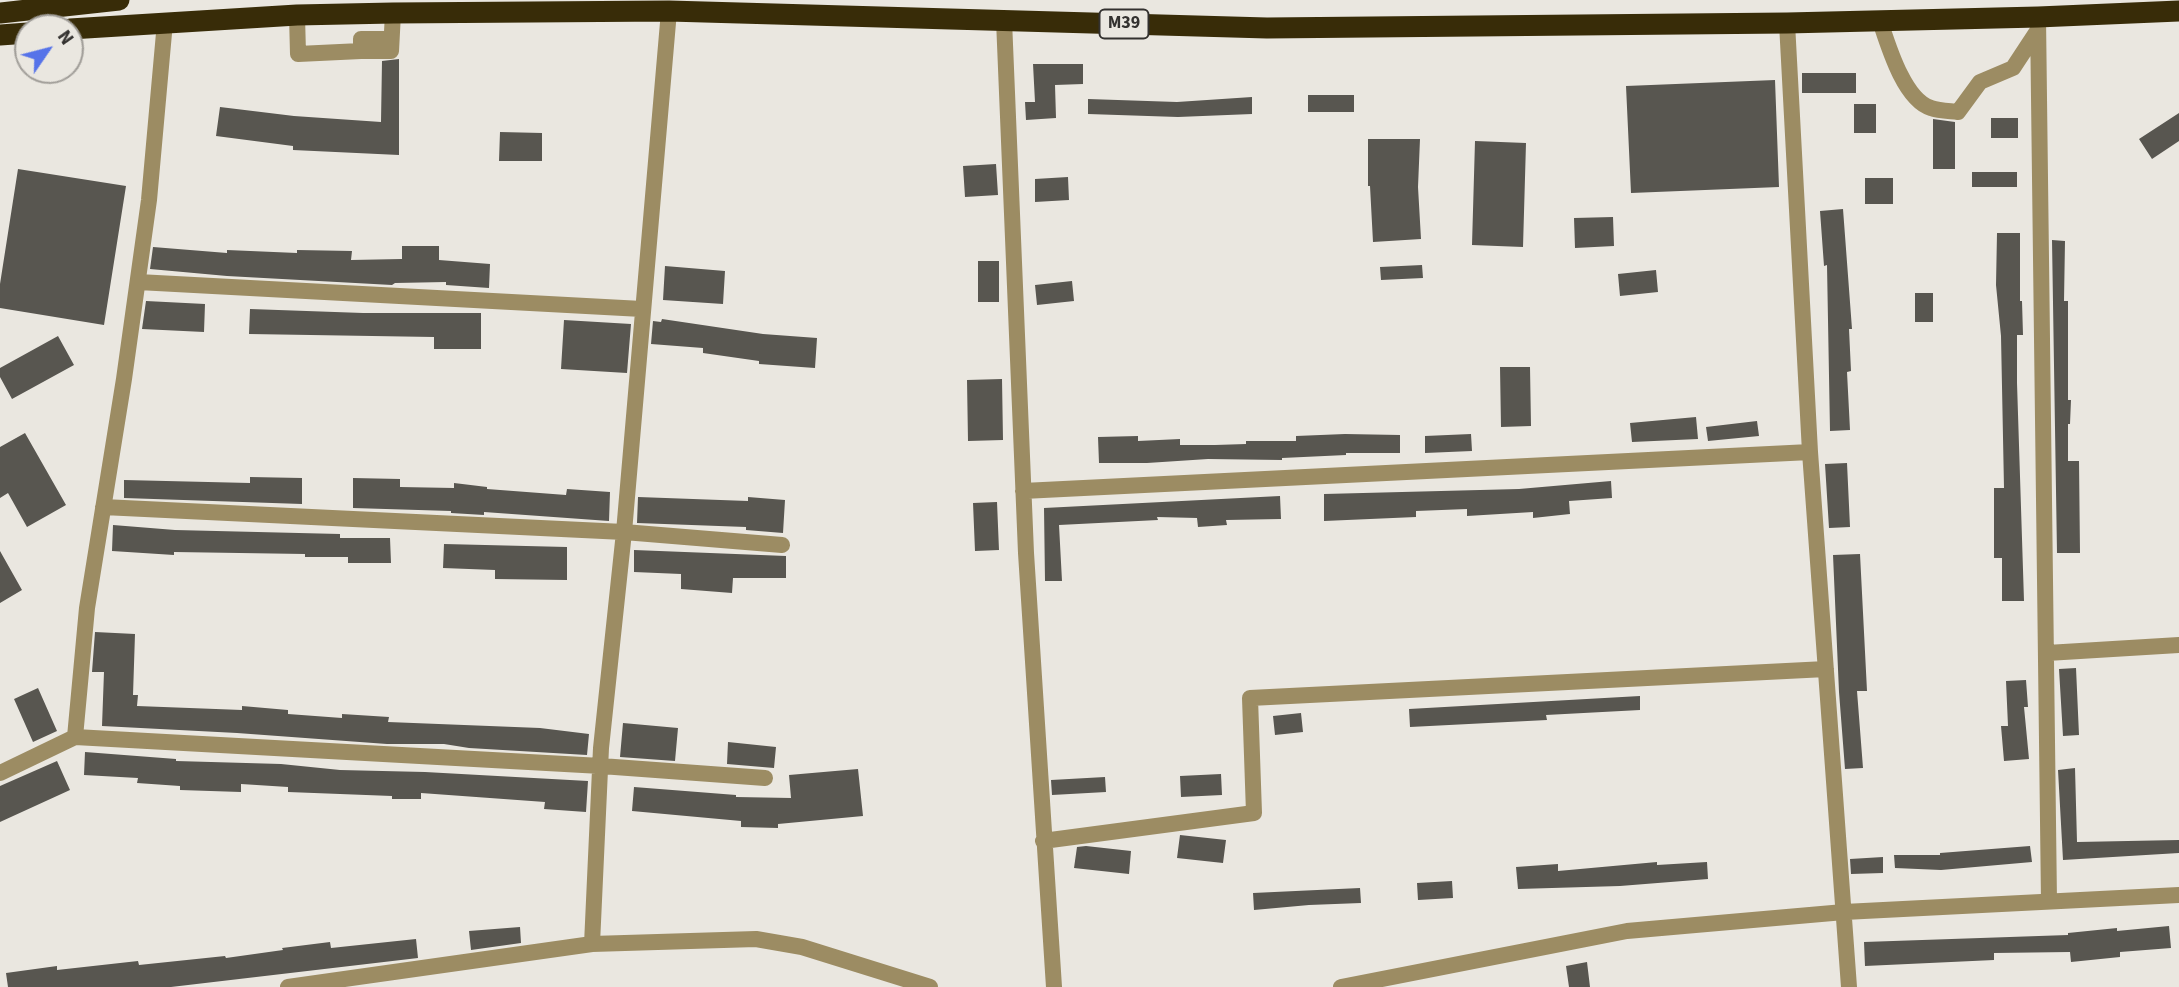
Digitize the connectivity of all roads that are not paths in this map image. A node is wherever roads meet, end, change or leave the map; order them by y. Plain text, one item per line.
1 (119, 0) edge
2 (83, 1) edge
3 (780, 7) edge
4 (670, 11) junction
5 (2179, 11) edge
6 (0, 13) edge
7 (393, 13) junction
8 (297, 15) junction
9 (1004, 20) junction
10 (1880, 21) junction
11 (165, 22) junction
12 (1787, 23) junction
13 (2038, 23) junction
14 (84, 28) edge
15 (138, 282) junction
16 (642, 309) junction
17 (1810, 452) junction
18 (1023, 491) junction
19 (103, 507) junction
20 (624, 532) junction
21 (782, 545) dead end
22 (2179, 645) edge
23 (2048, 653) junction
24 (1826, 669) junction
25 (75, 737) junction
26 (601, 766) junction
27 (0, 773) edge
28 (765, 778) dead end
29 (1043, 841) junction
30 (2179, 895) edge
31 (2049, 901) junction
32 (1844, 912) junction
33 (592, 944) junction
34 (288, 987) edge
35 (930, 987) edge
36 (1054, 987) edge
37 (1342, 987) edge
38 (1849, 987) edge

1 - 2 highway
2 - 6 highway
3 - 4 highway, M39
3 - 9 highway, M39
4 - 7 highway, M39
4 - 16 street
5 - 13 highway, M39
7 - 8 highway, M39
7 - 8 street
8 - 11 highway, M39
9 - 12 highway, M39
9 - 18 street
10 - 12 highway, M39
10 - 13 highway, M39
10 - 13 street
11 - 14 highway, M39
11 - 15 street
12 - 17 street
13 - 23 street
15 - 16 street
15 - 19 street
16 - 20 street
17 - 18 street
17 - 24 street
18 - 29 street
19 - 20 street
19 - 25 street
20 - 21 street
20 - 26 street
22 - 23 street
23 - 31 street
24 - 29 street
24 - 32 street
25 - 26 street
25 - 27 street
26 - 28 street
26 - 33 street
29 - 36 street
30 - 31 street
31 - 32 street
32 - 37 street
32 - 38 street
33 - 34 street
33 - 35 street

